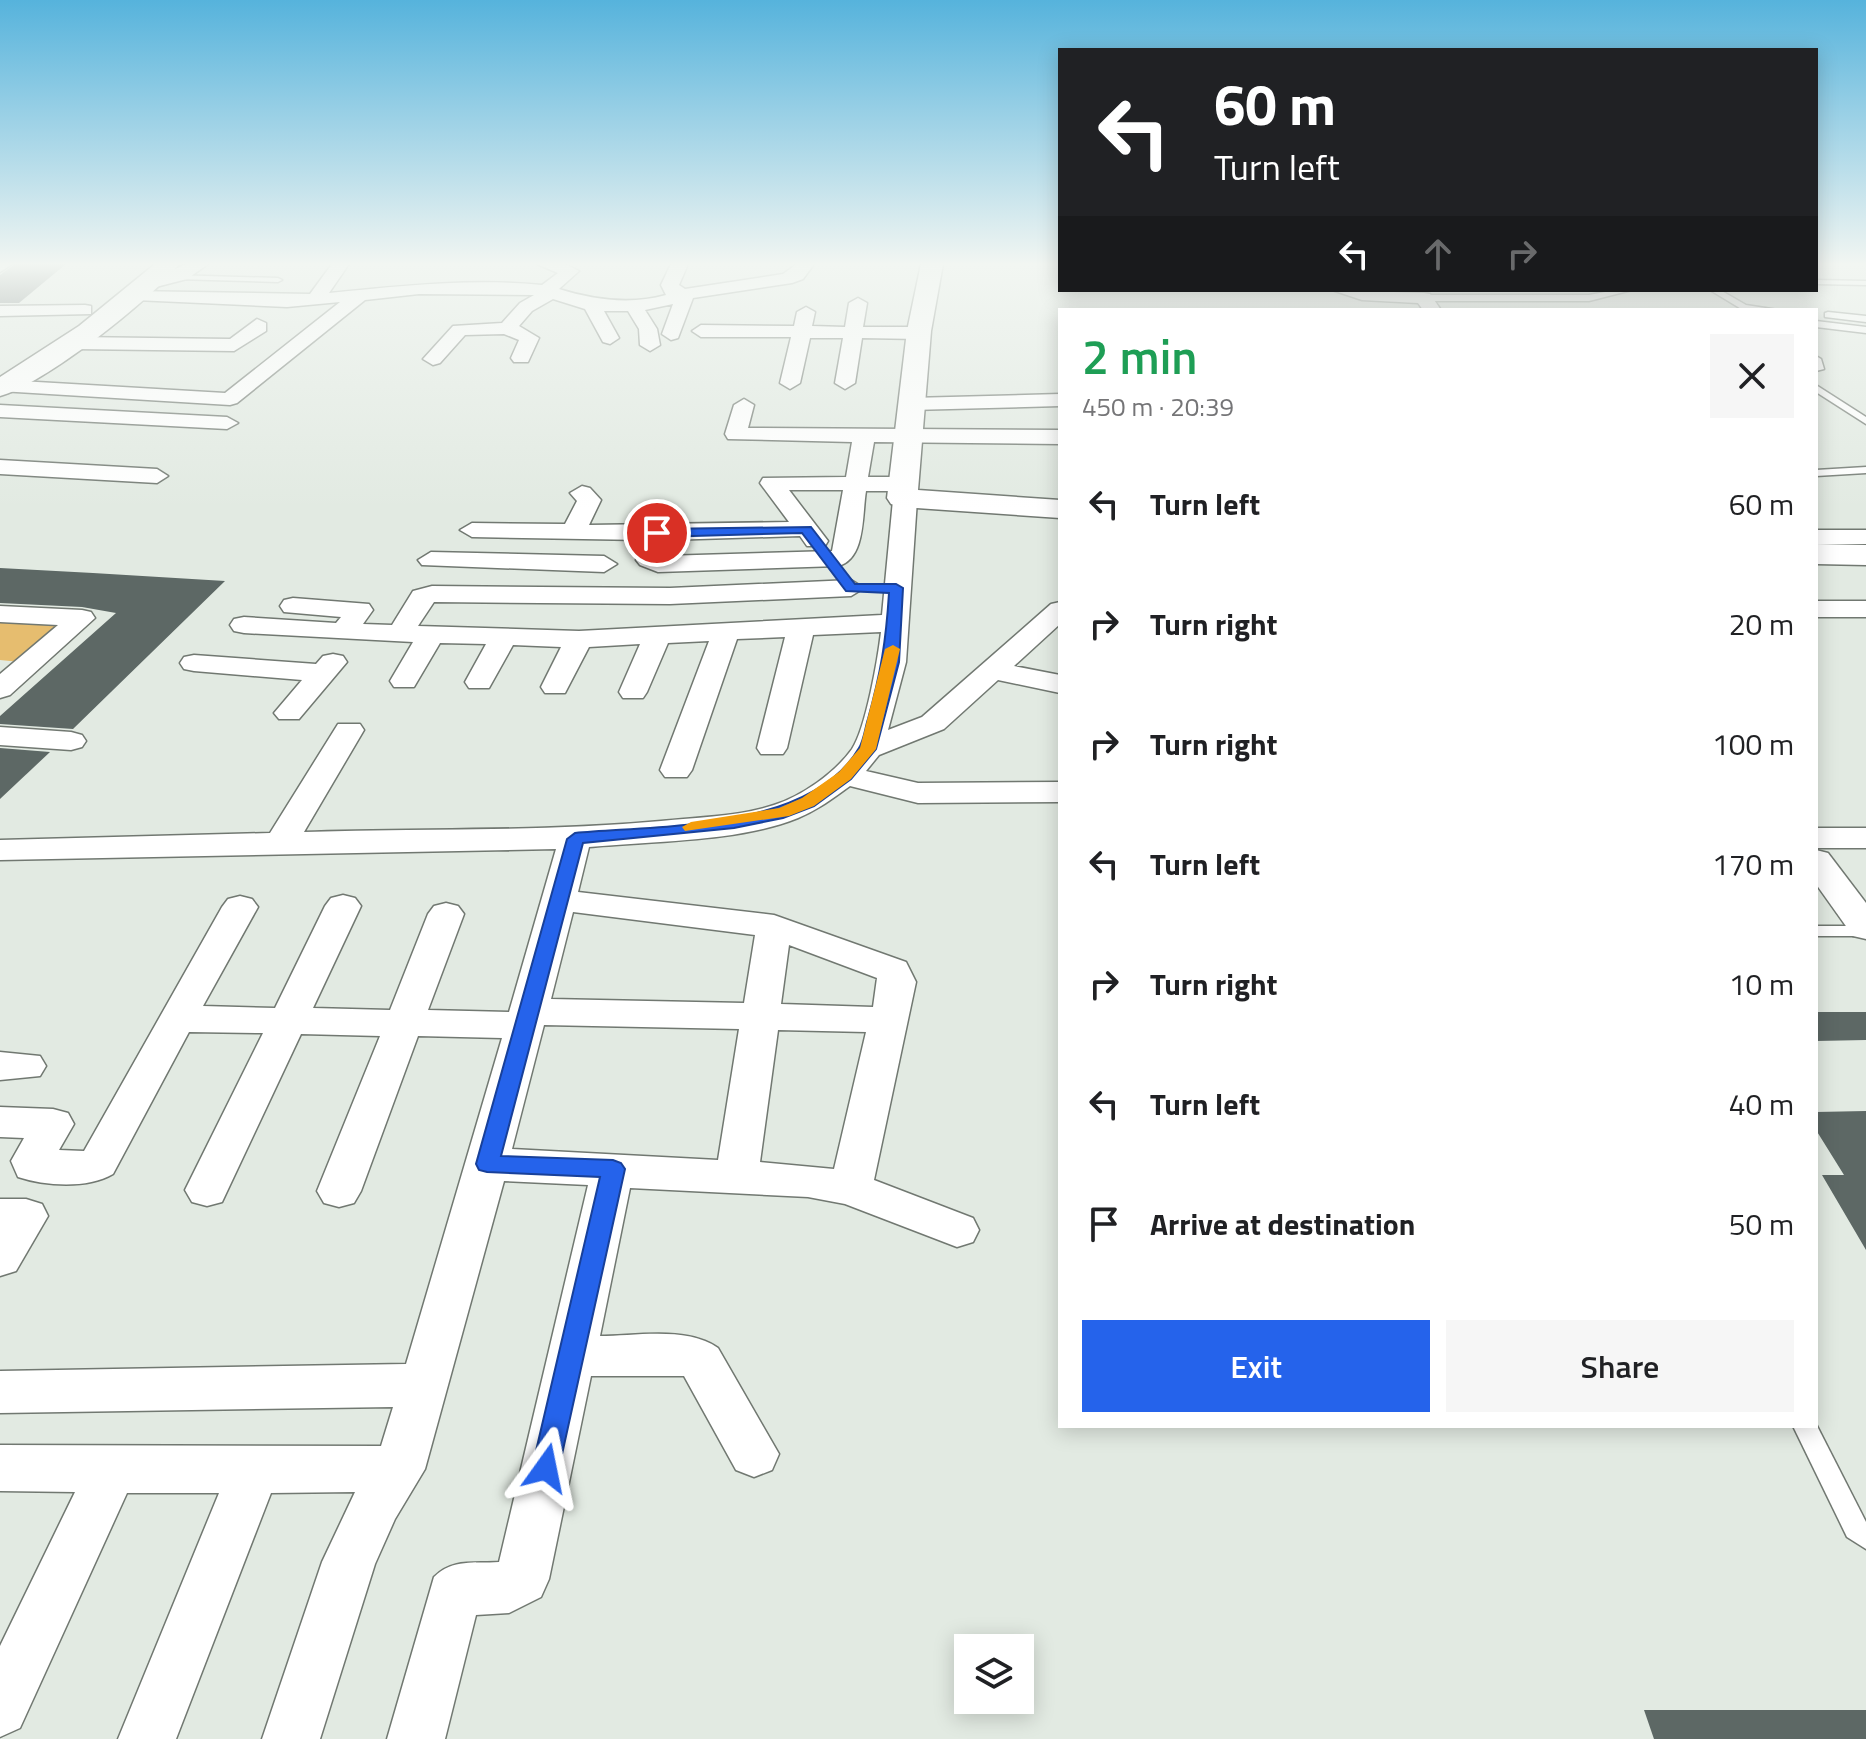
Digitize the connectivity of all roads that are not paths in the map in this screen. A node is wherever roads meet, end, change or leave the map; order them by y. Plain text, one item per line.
1 (49, 345) edge
2 (69, 345) edge
3 (297, 345) edge
4 (446, 345) edge
5 (527, 345) edge
6 (696, 345) edge
7 (798, 345) edge
8 (851, 345) edge
9 (918, 345) edge
10 (693, 352) dead end
11 (521, 358) dead end
12 (433, 359) dead end
13 (150, 370) dead end
14 (3, 375) edge
15 (790, 383) dead end
16 (845, 383) dead end
17 (1818, 389) edge
18 (118, 392) junction
19 (1058, 400) edge
20 (911, 404) junction
21 (744, 405) dead end
22 (0, 411) edge
23 (1866, 421) edge
24 (227, 423) dead end
25 (798, 435) junction
26 (864, 435) junction
27 (908, 436) junction
28 (1058, 437) edge
29 (0, 467) edge
30 (1866, 470) edge
31 (1818, 473) edge
32 (157, 476) dead end
33 (788, 482) junction
34 (858, 483) junction
35 (904, 492) junction
36 (582, 493) dead end
37 (1058, 509) edge
38 (806, 529) junction
39 (472, 530) dead end
40 (573, 533) junction
41 (657, 533) junction
42 (1818, 537) edge
43 (1866, 537) edge
44 (1818, 554) edge
45 (1866, 555) edge
46 (431, 560) dead end
47 (830, 560) junction
48 (651, 562) junction
49 (558, 564) junction
50 (604, 564) dead end
51 (851, 588) junction
52 (896, 588) junction
53 (543, 595) junction
54 (638, 596) junction
55 (264, 605) dead end
56 (1818, 609) edge
57 (1866, 609) edge
58 (1058, 612) edge
59 (0, 614) edge
60 (894, 623) junction
61 (244, 625) dead end
62 (801, 629) junction
63 (350, 633) junction
64 (725, 633) junction
65 (400, 634) junction
66 (431, 635) junction
67 (657, 636) junction
68 (513, 638) junction
69 (579, 639) junction
70 (194, 663) dead end
71 (992, 670) junction
72 (324, 673) junction
73 (404, 681) dead end
74 (479, 682) dead end
75 (1058, 684) edge
76 (555, 687) dead end
77 (0, 689) edge
78 (633, 692) dead end
79 (289, 713) dead end
80 (349, 730) dead end
81 (0, 736) edge
82 (71, 741) dead end
83 (772, 748) dead end
84 (868, 749) junction
85 (676, 770) dead end
86 (845, 775) junction
87 (1058, 792) edge
88 (1818, 838) edge
89 (1866, 838) edge
90 (575, 839) junction
91 (281, 842) junction
92 (0, 850) edge
93 (1818, 863) edge
94 (559, 900) junction
95 (343, 906) dead end
96 (240, 907) dead end
97 (446, 914) dead end
98 (774, 926) junction
99 (1866, 930) edge
100 (1818, 931) edge
101 (760, 1017) junction
102 (527, 1018) junction
103 (177, 1019) junction
104 (288, 1020) junction
105 (889, 1020) junction
106 (404, 1023) junction
107 (0, 1122) edge
108 (487, 1164) junction
109 (613, 1169) junction
110 (737, 1175) junction
111 (851, 1189) junction
112 (207, 1190) dead end
113 (339, 1191) dead end
114 (0, 1216) edge
115 (957, 1230) dead end
116 (0, 1258) edge
117 (570, 1356) junction
118 (424, 1385) junction
119 (0, 1392) edge
120 (1806, 1428) edge
121 (754, 1454) dead end
122 (0, 1468) edge
123 (399, 1469) junction
124 (112, 1470) junction
125 (254, 1470) junction
126 (1866, 1537) edge
127 (0, 1708) edge
128 (147, 1739) edge
129 (291, 1739) edge
130 (416, 1739) edge

1 - 14 main road
2 - 14 main road
3 - 18 street
4 - 12 street
5 - 11 street
6 - 10 street
7 - 15 street
8 - 16 street
9 - 20 main road
13 - 18 street
14 - 18 street
17 - 23 lane
19 - 20 street
20 - 27 main road
21 - 25 street
22 - 24 street
25 - 26 street
25 - 33 street
26 - 27 street
26 - 34 street
27 - 28 street
27 - 35 main road
29 - 32 street
30 - 31 lane
33 - 34 street
33 - 38 street
34 - 35 street
34 - 47 street
35 - 37 main road
35 - 52 street
36 - 40 street
38 - 41 street
38 - 47 street
39 - 40 street
40 - 41 street
41 - 48 street
42 - 43 street
44 - 45 main road
46 - 49 street
47 - 48 street
47 - 51 street
48 - 54 street
49 - 50 street
49 - 53 street
51 - 52 street
51 - 54 street
52 - 60 street
53 - 54 street
53 - 65 street
53 - 68 street
55 - 63 street
56 - 57 street
58 - 71 street
59 - 77 street
60 - 62 street
60 - 84 street
61 - 63 street
62 - 64 street
62 - 83 street
63 - 65 street
63 - 72 street
64 - 67 street
64 - 85 street
65 - 66 street
66 - 68 street
66 - 73 street
67 - 69 street
67 - 78 street
68 - 69 street
68 - 74 street
69 - 76 street
70 - 72 street
71 - 75 street
71 - 84 street
72 - 79 street
80 - 91 street
81 - 82 street
84 - 86 street
86 - 87 street
86 - 90 street
88 - 89 street
90 - 91 street
90 - 94 street
91 - 92 street
93 - 99 street
94 - 98 street
94 - 102 street
95 - 104 street
96 - 103 street
97 - 106 street
98 - 101 street
98 - 105 street
99 - 100 lane
101 - 102 street
101 - 105 street
101 - 110 street
102 - 106 street
102 - 108 street
103 - 104 street
103 - 107 street
104 - 106 street
104 - 112 street
105 - 111 street
106 - 113 street
108 - 109 street
108 - 118 street
109 - 110 street
109 - 117 street
110 - 111 street
111 - 115 street
114 - 116 street
117 - 121 street
117 - 130 street
118 - 119 street
118 - 123 street
120 - 126 lane
122 - 124 street
123 - 125 street
123 - 129 street
124 - 125 street
124 - 127 street
125 - 128 street

